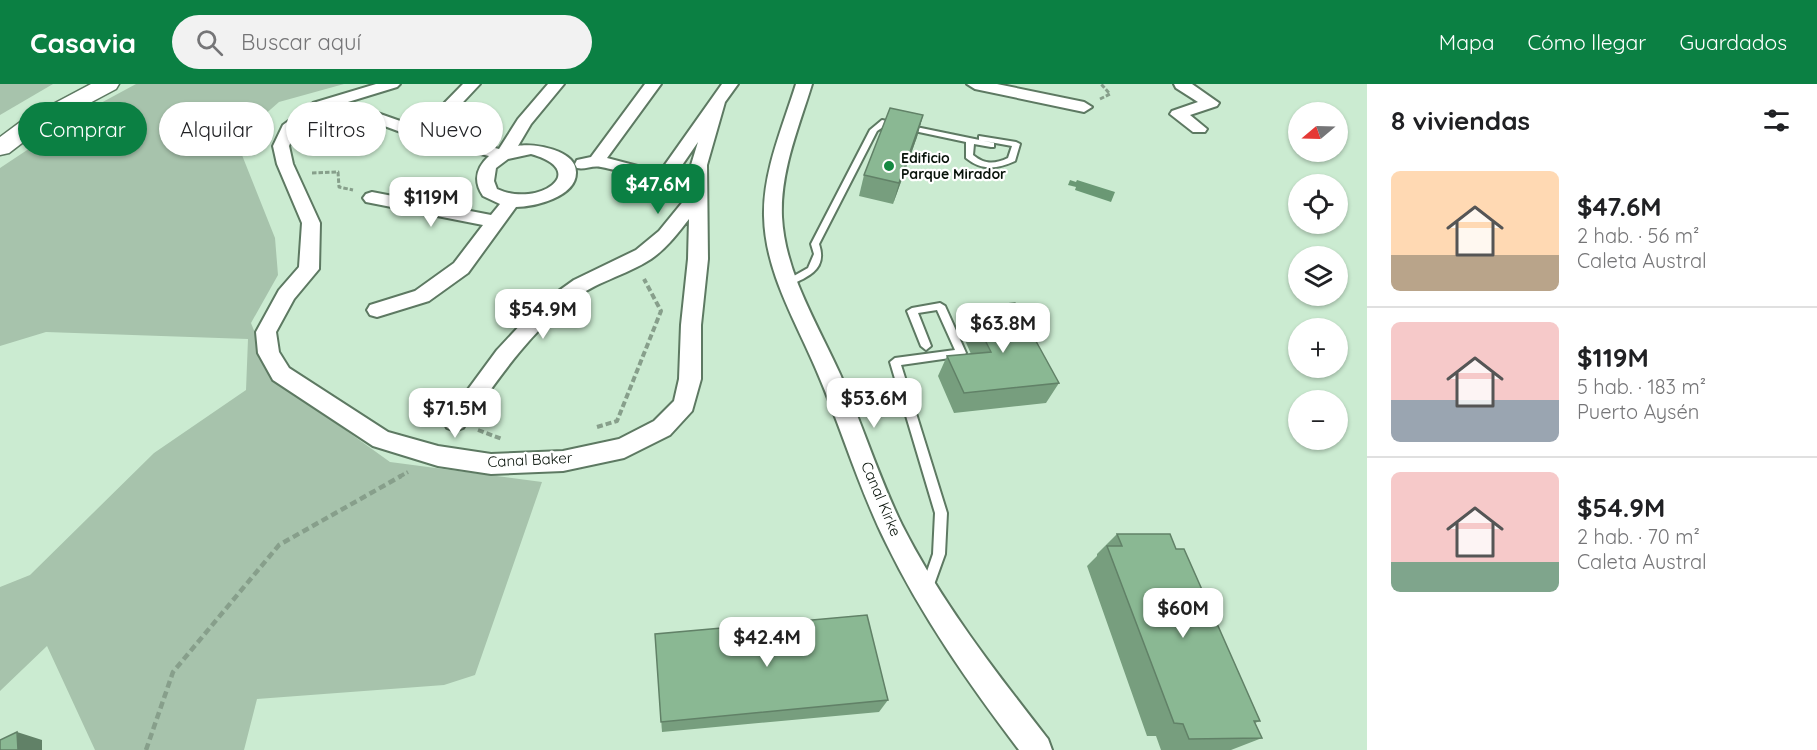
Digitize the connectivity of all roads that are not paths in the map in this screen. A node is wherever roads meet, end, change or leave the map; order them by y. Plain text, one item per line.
1 (76, 84) edge
2 (108, 84) edge
3 (392, 84) edge
4 (472, 84) edge
5 (556, 84) edge
6 (653, 84) edge
7 (730, 84) edge
8 (804, 84) edge
9 (975, 84) edge
10 (1184, 84) edge
11 (455, 102) edge
12 (718, 103) junction
13 (1084, 107) dead end
14 (0, 126) edge
15 (936, 128) dead end
16 (1199, 129) dead end
17 (970, 141) junction
18 (991, 145) dead end
19 (0, 148) edge
20 (504, 154) junction
21 (597, 161) junction
22 (568, 167) junction
23 (698, 195) junction
24 (372, 198) road end
25 (511, 201) junction
26 (497, 222) junction
27 (788, 283) junction
28 (377, 310) dead end
29 (926, 346) dead end
30 (455, 422) road end
31 (927, 592) junction
32 (1037, 750) edge

1 - 14 main road
2 - 19 main road
3 - 23 street, Canal Baker
4 - 11 street
5 - 20 street
6 - 21 street
7 - 12 street
8 - 27 street, Canal Kirke
9 - 13 street
10 - 16 street
12 - 21 street
12 - 23 street, Canal Baker
15 - 17 lane
17 - 18 lane
17 - 27 lane
20 - 22 street
20 - 25 street
21 - 22 street
22 - 25 street
23 - 30 street
24 - 26 street
25 - 26 street
26 - 28 street
27 - 31 street, Canal Kirke
29 - 31 lane
31 - 32 street, Canal Kirke

